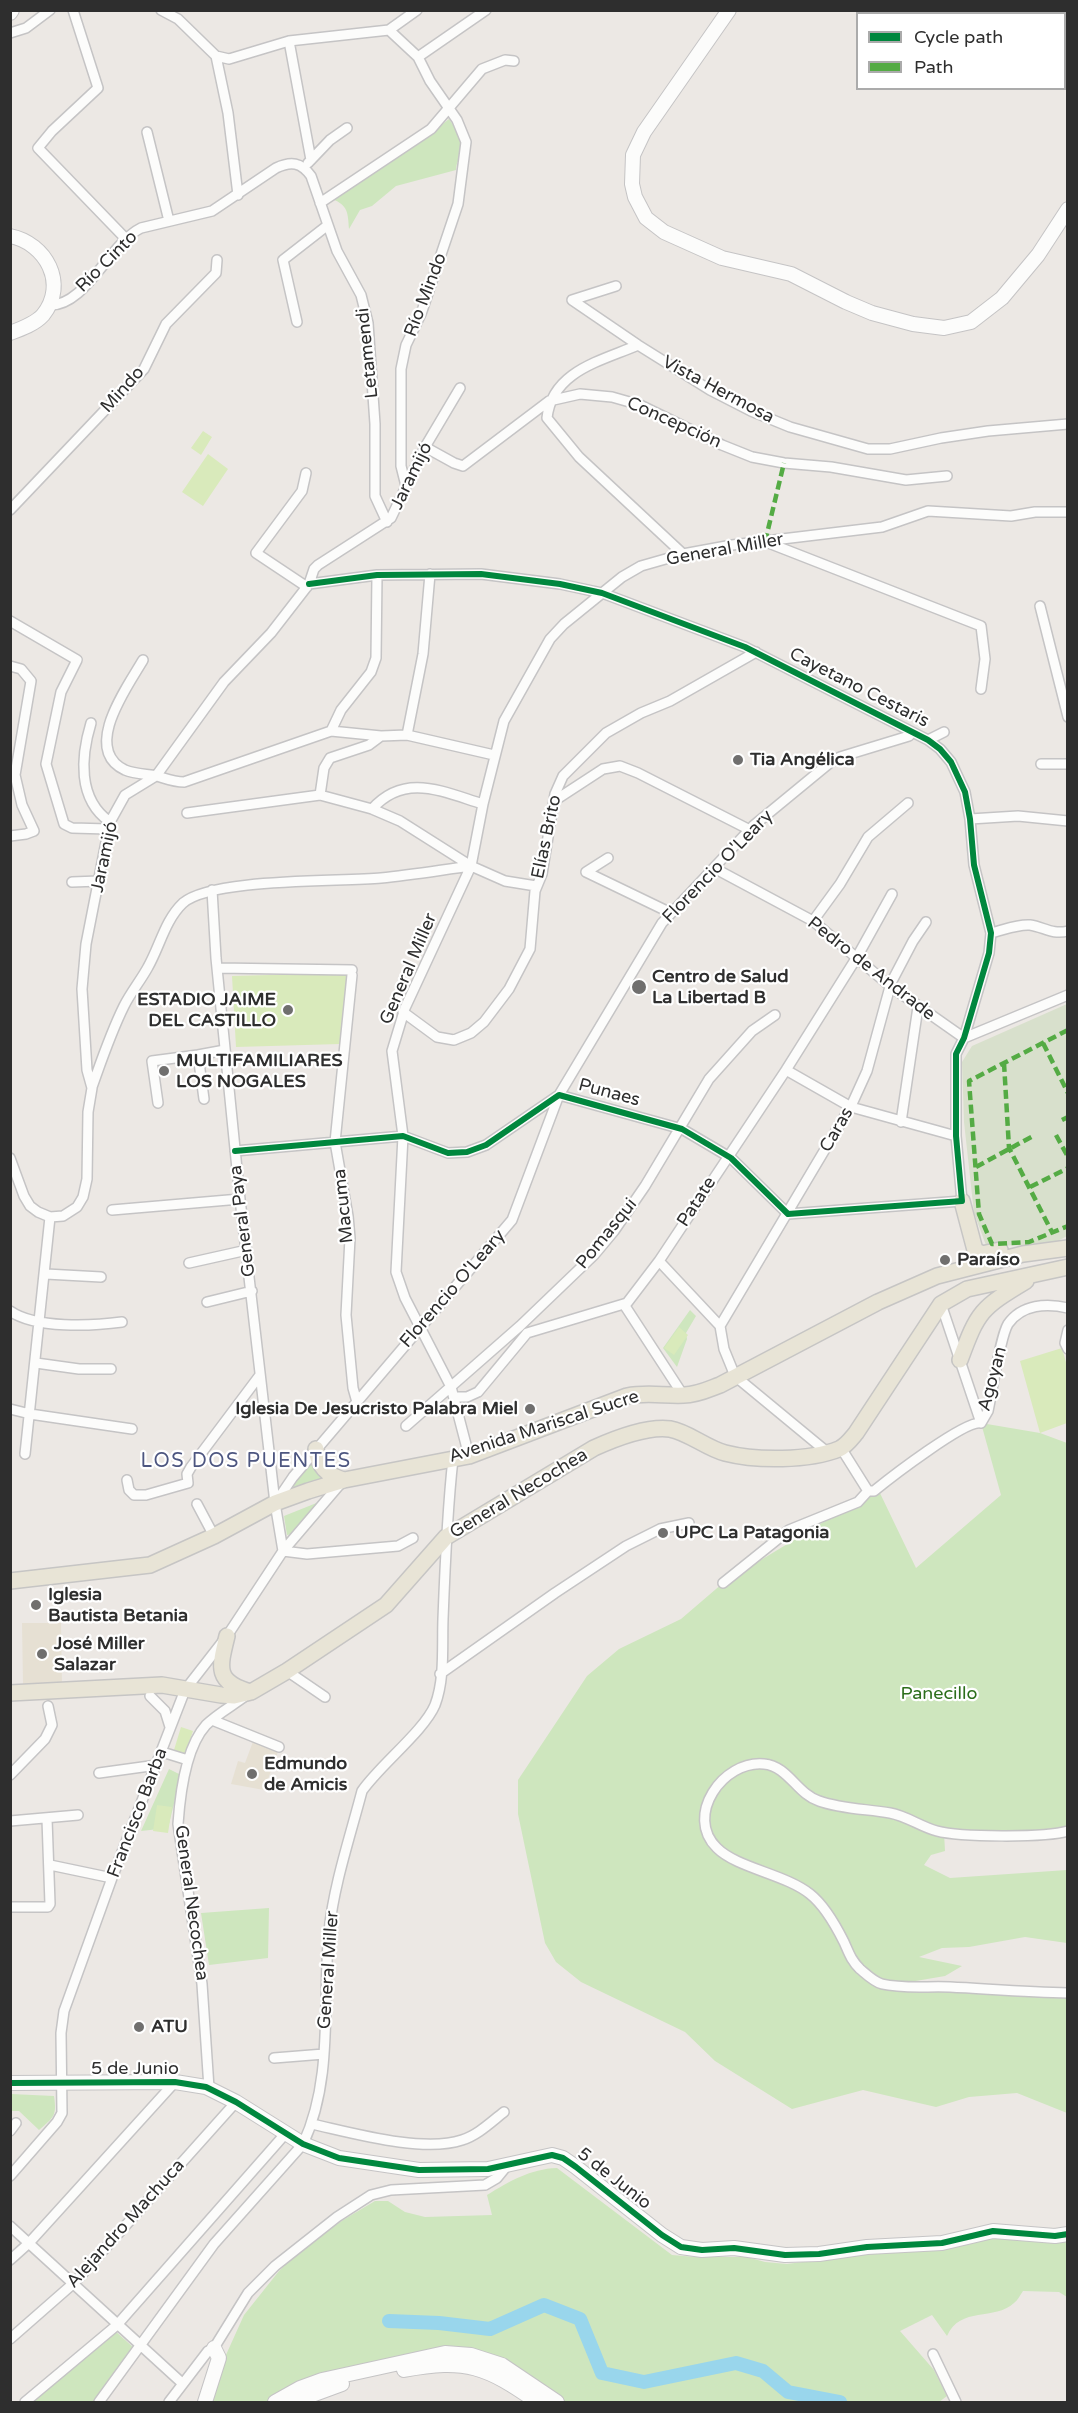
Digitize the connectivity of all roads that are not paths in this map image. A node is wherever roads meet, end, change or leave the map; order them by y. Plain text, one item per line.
1 (50, 10) edge
2 (73, 10) edge
3 (161, 10) edge
4 (417, 10) edge
5 (486, 10) edge
6 (729, 10) edge
7 (389, 30) junction
8 (10, 33) edge
9 (289, 41) junction
10 (216, 56) junction
11 (418, 57) junction
12 (514, 61) dead end
13 (449, 109) junction
14 (347, 128) dead end
15 (147, 132) dead end
16 (304, 164) junction
17 (238, 195) junction
18 (320, 203) junction
19 (1068, 209) edge
20 (169, 221) junction
21 (328, 225) junction
22 (10, 236) edge
23 (126, 238) junction
24 (217, 260) dead end
25 (616, 286) dead end
26 (48, 305) junction
27 (297, 322) dead end
28 (10, 333) edge
29 (638, 345) junction
30 (460, 388) dead end
31 (549, 401) junction
32 (1068, 424) edge
33 (425, 447) junction
34 (306, 473) dead end
35 (947, 476) dead end
36 (406, 486) junction
37 (10, 510) edge
38 (1068, 512) edge
39 (387, 522) junction
40 (765, 542) junction
41 (683, 554) junction
42 (430, 574) junction
43 (377, 575) junction
44 (308, 586) junction
45 (602, 593) junction
46 (1040, 606) dead end
47 (10, 621) edge
48 (756, 652) junction
49 (143, 660) dead end
50 (10, 666) edge
51 (981, 689) dead end
52 (1068, 717) edge
53 (91, 723) dead end
54 (331, 731) junction
55 (912, 732) junction
56 (944, 732) dead end
57 (407, 735) junction
58 (381, 736) junction
59 (928, 740) junction
60 (494, 754) junction
61 (1041, 764) dead end
62 (1068, 764) edge
63 (156, 776) junction
64 (320, 795) junction
65 (554, 801) junction
66 (908, 802) dead end
67 (483, 804) junction
68 (372, 809) junction
69 (187, 813) dead end
70 (970, 819) junction
71 (1068, 821) edge
72 (109, 825) junction
73 (750, 830) junction
74 (10, 836) edge
75 (608, 858) dead end
76 (471, 866) junction
77 (714, 868) junction
78 (99, 881) junction
79 (72, 882) dead end
80 (536, 886) junction
81 (212, 890) junction
82 (892, 894) dead end
83 (671, 913) junction
84 (813, 921) junction
85 (926, 922) dead end
86 (1068, 931) edge
87 (991, 933) junction
88 (857, 957) junction
89 (217, 968) junction
90 (890, 986) junction
91 (1068, 995) edge
92 (918, 1007) junction
93 (403, 1012) junction
94 (776, 1015) dead end
95 (964, 1038) junction
96 (225, 1050) junction
97 (198, 1055) junction
98 (786, 1070) junction
99 (92, 1088) junction
100 (559, 1095) junction
101 (204, 1099) dead end
102 (158, 1103) dead end
103 (851, 1107) junction
104 (901, 1122) junction
105 (679, 1128) junction
106 (956, 1136) junction
107 (403, 1137) junction
108 (335, 1142) junction
109 (235, 1151) junction
110 (728, 1155) junction
111 (10, 1158) edge
112 (240, 1199) junction
113 (962, 1201) junction
114 (112, 1210) dead end
115 (788, 1214) junction
116 (50, 1217) junction
117 (1068, 1248) edge
118 (247, 1250) junction
119 (1023, 1254) junction
120 (659, 1261) junction
121 (189, 1263) dead end
122 (1068, 1267) edge
123 (46, 1274) junction
124 (1034, 1276) junction
125 (101, 1277) dead end
126 (252, 1292) junction
127 (207, 1302) dead end
128 (941, 1304) junction
129 (625, 1306) junction
130 (1068, 1308) edge
131 (10, 1311) edge
132 (40, 1321) junction
133 (122, 1322) dead end
134 (420, 1326) junction
135 (520, 1326) junction
136 (720, 1326) junction
137 (1068, 1330) edge
138 (527, 1334) junction
139 (1068, 1349) edge
140 (960, 1360) junction
141 (36, 1363) junction
142 (111, 1369) dead end
143 (260, 1375) junction
144 (735, 1376) junction
145 (452, 1387) junction
146 (683, 1395) junction
147 (455, 1397) junction
148 (357, 1402) junction
149 (10, 1409) edge
150 (30, 1414) junction
151 (981, 1423) junction
152 (406, 1426) dead end
153 (132, 1429) dead end
154 (316, 1449) junction
155 (834, 1450) junction
156 (26, 1454) dead end
157 (469, 1456) junction
158 (453, 1459) junction
159 (127, 1480) dead end
160 (344, 1480) junction
161 (868, 1491) junction
162 (275, 1503) junction
163 (197, 1504) dead end
164 (689, 1523) dead end
165 (214, 1536) junction
166 (413, 1538) dead end
167 (446, 1538) junction
168 (283, 1551) junction
169 (10, 1581) edge
170 (723, 1583) dead end
171 (227, 1636) junction
172 (286, 1671) junction
173 (440, 1674) junction
174 (185, 1690) junction
175 (251, 1692) junction
176 (10, 1693) edge
177 (150, 1696) dead end
178 (325, 1697) dead end
179 (48, 1706) dead end
180 (212, 1720) junction
181 (171, 1727) junction
182 (279, 1747) dead end
183 (162, 1752) junction
184 (188, 1761) junction
185 (157, 1765) junction
186 (99, 1773) dead end
187 (10, 1774) edge
188 (78, 1815) dead end
189 (46, 1819) junction
190 (10, 1821) edge
191 (1068, 1832) edge
192 (50, 1865) junction
193 (112, 1878) junction
194 (10, 1907) edge
195 (1068, 1993) edge
196 (324, 2054) junction
197 (274, 2058) dead end
198 (174, 2082) junction
199 (10, 2083) edge
200 (62, 2084) junction
201 (210, 2088) junction
202 (236, 2102) junction
203 (504, 2112) dead end
204 (312, 2124) junction
205 (286, 2133) junction
206 (303, 2144) junction
207 (506, 2167) junction
208 (10, 2175) edge
209 (10, 2226) edge
210 (1068, 2234) edge
211 (29, 2243) junction
212 (10, 2260) edge
213 (73, 2284) junction
214 (117, 2325) junction
215 (10, 2339) edge
216 (140, 2345) junction
217 (214, 2348) junction
218 (933, 2354) dead end
219 (182, 2383) junction
220 (25, 2403) edge
221 (99, 2403) edge
222 (169, 2403) edge
223 (205, 2403) edge
224 (275, 2403) edge
225 (293, 2403) edge
226 (537, 2403) edge
227 (557, 2403) edge
228 (956, 2403) edge

1 - 8 street
2 - 23 street
3 - 10 street
4 - 7 street
5 - 11 street
6 - 19 street
7 - 9 street
7 - 11 street, Río Mindo
9 - 10 street
9 - 16 street, Letamendi
10 - 17 street
11 - 13 street, Río Mindo
12 - 13 street
13 - 18 street
13 - 36 street, Río Mindo
14 - 16 street
15 - 20 street
16 - 17 street, Río Cinto
16 - 18 street, Letamendi
17 - 20 street, Río Cinto
18 - 21 street, Letamendi
20 - 23 street, Río Cinto
21 - 27 street
21 - 39 street, Letamendi
22 - 26 street
23 - 26 street, Río Cinto
24 - 37 street, Mindo
25 - 29 street, Vista Hermosa
26 - 28 street
29 - 31 street
29 - 32 street, Vista Hermosa
30 - 33 street, Jaramijó
31 - 33 street, Concepción
31 - 35 street, Concepción
31 - 41 street
33 - 36 street, Jaramijó
34 - 44 street
36 - 39 street, Jaramijó
38 - 40 street, General Miller
39 - 44 street, Jaramijó
40 - 41 street, General Miller
40 - 51 street
41 - 45 street, General Miller
42 - 43 street, Cayetano Cestaris
42 - 45 street, Cayetano Cestaris
42 - 57 street
43 - 44 street, Cayetano Cestaris
43 - 54 street
44 - 63 street, Jaramijó
45 - 48 street, Cayetano Cestaris
45 - 60 street, General Miller
46 - 52 street
47 - 72 street
48 - 55 street, Cayetano Cestaris
48 - 65 street, Elías Brito
49 - 63 street
50 - 74 street
53 - 72 street
54 - 58 street
54 - 63 street
55 - 59 street, Cayetano Cestaris
55 - 73 street, Florencio O'Leary
56 - 59 street
57 - 58 street
57 - 60 street
58 - 64 street
59 - 70 street, Cayetano Cestaris
60 - 67 street, General Miller
61 - 62 street
63 - 72 street, Jaramijó
64 - 68 street
64 - 69 street
65 - 73 street
65 - 80 street, Elías Brito
66 - 84 street
67 - 68 street
67 - 76 street, General Miller
68 - 76 street
70 - 71 street
70 - 87 street, Cayetano Cestaris
72 - 78 street, Jaramijó
73 - 77 street, Florencio O'Leary
75 - 83 street
76 - 80 street
76 - 81 street
76 - 93 street, General Miller
77 - 83 street, Florencio O'Leary
77 - 84 street, Pedro de Andrade
78 - 79 street
78 - 99 street, Jaramijó
80 - 93 street, Elías Brito
81 - 89 street, General Paya
81 - 99 street
82 - 88 street, Patate
83 - 100 street, Florencio O'Leary
84 - 88 street, Pedro de Andrade
85 - 90 street, Caras
86 - 87 street
87 - 95 street, Cayetano Cestaris
88 - 90 street, Pedro de Andrade
88 - 98 street, Patate
89 - 96 street, General Paya
89 - 108 street, Macuma
90 - 92 street, Pedro de Andrade
90 - 103 street, Caras
91 - 95 street
92 - 95 street, Pedro de Andrade
92 - 104 street
93 - 107 street, General Miller
94 - 105 street, Pomasqui
95 - 106 street, Cayetano Cestaris
96 - 97 street
96 - 109 street, General Paya
97 - 101 street
97 - 102 street
98 - 103 street
98 - 110 street, Patate
99 - 116 street, Jaramijó
100 - 105 street, Punaes
100 - 107 street, Punaes
100 - 134 street, Florencio O'Leary
103 - 104 street
103 - 115 street, Caras
104 - 106 street
105 - 110 street, Punaes
105 - 135 street, Pomasqui
106 - 113 street, Cayetano Cestaris
107 - 108 street, Punaes
107 - 134 street, General Miller
108 - 109 street, Punaes
108 - 148 street, Macuma
109 - 112 street, General Paya
110 - 115 street, Punaes
110 - 120 street, Patate
111 - 116 street
112 - 114 street
112 - 118 street, General Paya
113 - 115 street
113 - 119 main road
115 - 136 street, Caras
116 - 123 street
117 - 119 main road, Avenida Mariscal Sucre
118 - 121 street
118 - 126 street, General Paya
119 - 144 main road, Avenida Mariscal Sucre
120 - 129 street, Patate
120 - 136 street
122 - 124 main road
123 - 125 street
123 - 132 street
124 - 128 main road
124 - 140 main road
126 - 127 street
126 - 143 street, General Paya
128 - 140 street
128 - 155 main road
129 - 138 street
129 - 146 street
130 - 151 street, Agoyan
131 - 132 street
132 - 133 street
132 - 141 street
134 - 145 street, General Miller
134 - 148 street, Florencio O'Leary
135 - 138 street
135 - 145 street, Pomasqui
136 - 144 street
137 - 139 street
138 - 147 street
140 - 151 street
141 - 142 street
141 - 150 street
143 - 159 street
143 - 162 street, General Paya
144 - 146 main road, Avenida Mariscal Sucre
144 - 155 street
145 - 147 street, General Miller
145 - 152 street, Pomasqui
146 - 157 main road, Avenida Mariscal Sucre
147 - 157 street, General Miller
148 - 154 street, Florencio O'Leary
149 - 150 street
150 - 153 street
150 - 156 street
151 - 161 street, Agoyan
154 - 160 main road
154 - 162 street, Florencio O'Leary
155 - 161 street
155 - 167 main road, General Necochea
157 - 158 main road, Avenida Mariscal Sucre
158 - 160 main road, Avenida Mariscal Sucre
158 - 167 street, General Miller
160 - 162 main road, Avenida Mariscal Sucre
160 - 168 street, Francisco Barba
161 - 170 street, Agoyan
162 - 165 main road, Avenida Mariscal Sucre
162 - 168 street, General Paya
163 - 165 street
164 - 173 street
165 - 169 main road, Avenida Mariscal Sucre
166 - 168 street
167 - 172 main road, General Necochea
167 - 173 street, General Miller
168 - 171 street, Francisco Barba
171 - 174 street, Francisco Barba
171 - 175 main road
172 - 175 main road, General Necochea
172 - 178 street
173 - 196 street, General Miller
174 - 175 main road
174 - 176 main road
174 - 181 street, Francisco Barba
175 - 180 street, General Necochea
177 - 181 street
179 - 187 street
180 - 182 street
180 - 184 street, General Necochea
181 - 183 street, Francisco Barba
183 - 184 street
183 - 185 street, Francisco Barba
184 - 201 street, General Necochea
185 - 186 street
185 - 193 street, Francisco Barba
188 - 189 street
189 - 190 street
189 - 192 street
191 - 195 street
192 - 193 street
192 - 194 street
193 - 200 street, Francisco Barba
196 - 197 street
196 - 204 street, General Miller
198 - 200 street, 5 de Junio
198 - 201 street, 5 de Junio
198 - 211 street
199 - 200 street, 5 de Junio
200 - 208 street, Francisco Barba
201 - 202 street, 5 de Junio
202 - 205 street, 5 de Junio
202 - 213 street, Alejandro Machuca
203 - 204 street
204 - 206 street, General Miller
205 - 206 street, 5 de Junio
205 - 214 street
206 - 207 street, 5 de Junio
206 - 216 street, General Miller
207 - 210 street, 5 de Junio
207 - 217 street
209 - 211 street
211 - 212 street
211 - 213 street
213 - 214 street
213 - 215 street, Alejandro Machuca
214 - 216 street
214 - 220 street
216 - 219 street
216 - 221 street, General Miller
217 - 219 street
217 - 223 street
218 - 228 street
219 - 222 street
224 - 227 street
225 - 226 street

